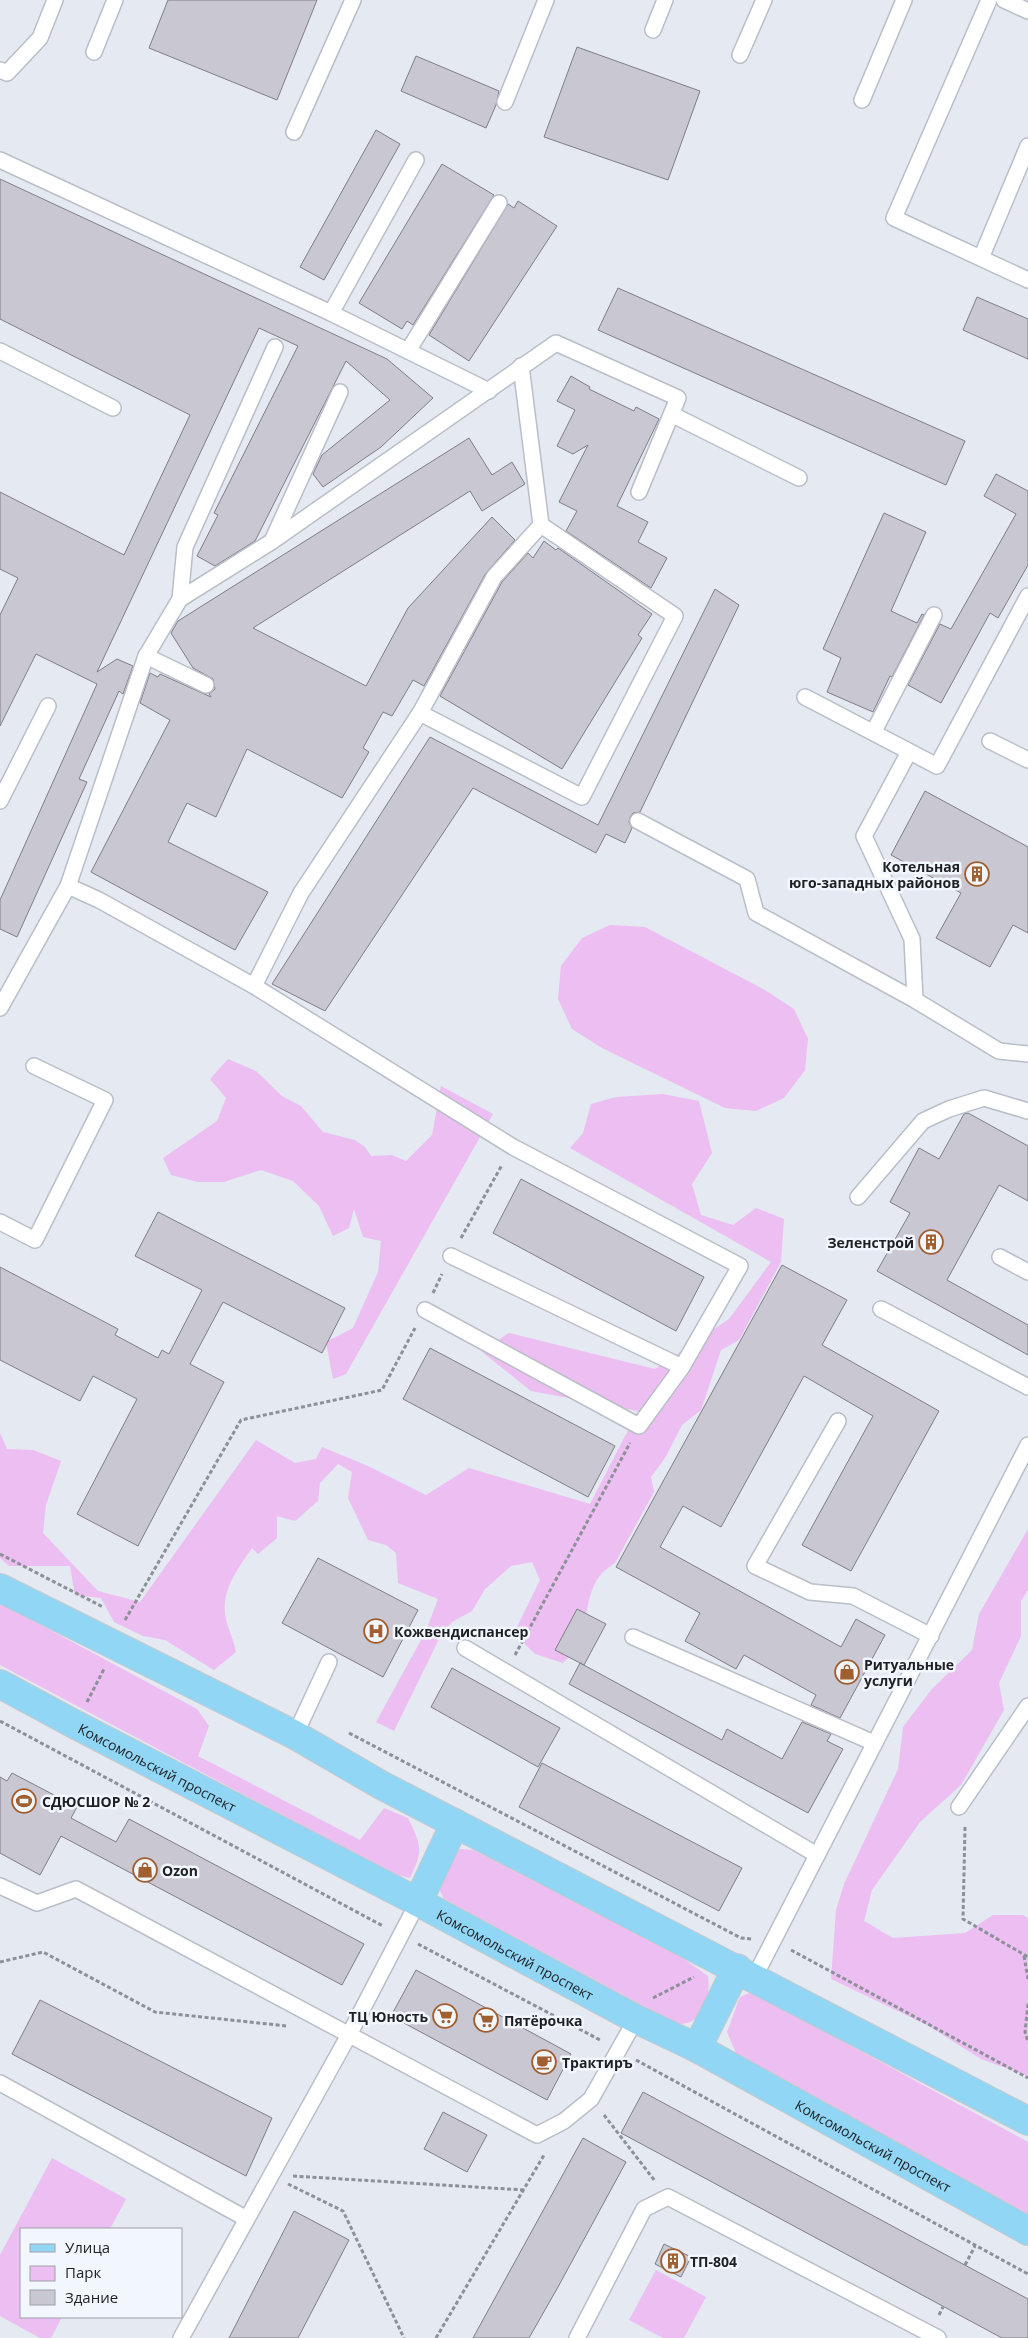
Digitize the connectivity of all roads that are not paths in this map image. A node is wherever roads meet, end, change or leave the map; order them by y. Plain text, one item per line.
1 (55, 0) edge
2 (115, 0) edge
3 (353, 0) edge
4 (546, 0) edge
5 (666, 0) edge
6 (764, 0) edge
7 (904, 0) edge
8 (989, 0) edge
9 (1004, 0) edge
10 (1028, 10) edge
11 (653, 30) dead end
12 (94, 52) dead end
13 (740, 55) dead end
14 (0, 70) edge
15 (862, 100) dead end
16 (505, 102) dead end
17 (294, 132) dead end
18 (1028, 146) edge
19 (0, 160) edge
20 (416, 160) dead end
21 (498, 203) dead end
22 (981, 258) junction
23 (1028, 280) edge
24 (331, 312) junction
25 (275, 346) dead end
26 (0, 351) edge
27 (408, 351) junction
28 (521, 366) junction
29 (488, 391) junction
30 (340, 392) dead end
31 (113, 408) dead end
32 (673, 415) junction
33 (799, 478) dead end
34 (639, 492) dead end
35 (541, 525) junction
36 (271, 542) junction
37 (1028, 596) edge
38 (180, 599) junction
39 (934, 616) dead end
40 (146, 656) junction
41 (206, 685) dead end
42 (805, 697) dead end
43 (48, 706) dead end
44 (420, 713) junction
45 (874, 731) junction
46 (990, 741) dead end
47 (909, 752) junction
48 (1028, 760) edge
49 (0, 801) edge
50 (638, 821) dead end
51 (68, 886) junction
52 (254, 986) junction
53 (914, 1000) junction
54 (0, 1008) edge
55 (1028, 1054) edge
56 (34, 1066) dead end
57 (1028, 1111) edge
58 (858, 1197) dead end
59 (0, 1222) edge
60 (451, 1256) road end
61 (1000, 1257) dead end
62 (1028, 1272) edge
63 (881, 1308) dead end
64 (425, 1310) road end
65 (682, 1367) junction
66 (1028, 1387) edge
67 (838, 1421) dead end
68 (1028, 1445) edge
69 (0, 1588) edge
70 (930, 1636) junction
71 (633, 1637) dead end
72 (465, 1648) dead end
73 (329, 1662) dead end
74 (0, 1684) edge
75 (1028, 1706) edge
76 (295, 1735) junction
77 (874, 1743) junction
78 (959, 1807) road end
79 (455, 1823) junction
80 (817, 1854) junction
81 (0, 1886) edge
82 (418, 1902) junction
83 (735, 1968) junction
84 (630, 2016) junction
85 (350, 2033) junction
86 (697, 2048) junction
87 (0, 2083) edge
88 (1028, 2121) edge
89 (245, 2218) junction
90 (1028, 2231) edge
91 (181, 2338) edge
92 (577, 2338) edge
93 (938, 2338) edge

1 - 14 lane
2 - 12 lane
3 - 17 lane
4 - 16 lane
5 - 11 lane
6 - 13 lane
7 - 15 lane
8 - 22 lane
9 - 10 lane
18 - 22 lane
19 - 24 lane
20 - 24 lane
21 - 27 lane
22 - 23 lane
24 - 27 lane
25 - 38 lane
26 - 31 lane
27 - 29 lane
28 - 29 lane
28 - 32 lane
28 - 35 lane
29 - 36 lane
30 - 36 lane
32 - 33 lane
32 - 34 lane
35 - 44 lane
35 - 44 lane
36 - 38 lane
37 - 47 lane
38 - 40 lane
39 - 45 lane
40 - 41 lane
40 - 51 lane
42 - 45 lane
43 - 49 lane
44 - 52 lane
45 - 47 lane
46 - 48 lane
47 - 53 lane
50 - 53 lane
51 - 52 lane
51 - 54 lane
52 - 65 lane
53 - 55 lane
56 - 59 lane
57 - 58 lane
60 - 65 lane
61 - 62 lane
63 - 66 lane
64 - 65 lane
67 - 70 lane
68 - 70 lane
69 - 76 main road
70 - 77 lane
71 - 77 lane
72 - 80 lane
73 - 76 lane
74 - 82 main road, Комсомольский проспект
75 - 78 lane
76 - 79 main road
77 - 80 lane
79 - 82 main road
79 - 83 main road
80 - 83 lane
81 - 85 lane
82 - 84 main road, Комсомольский проспект
82 - 85 lane
83 - 86 main road
83 - 88 main road
84 - 85 lane
84 - 86 main road, Комсомольский проспект
85 - 89 lane
86 - 90 main road, Комсомольский проспект
87 - 89 lane
89 - 91 lane
92 - 93 lane

